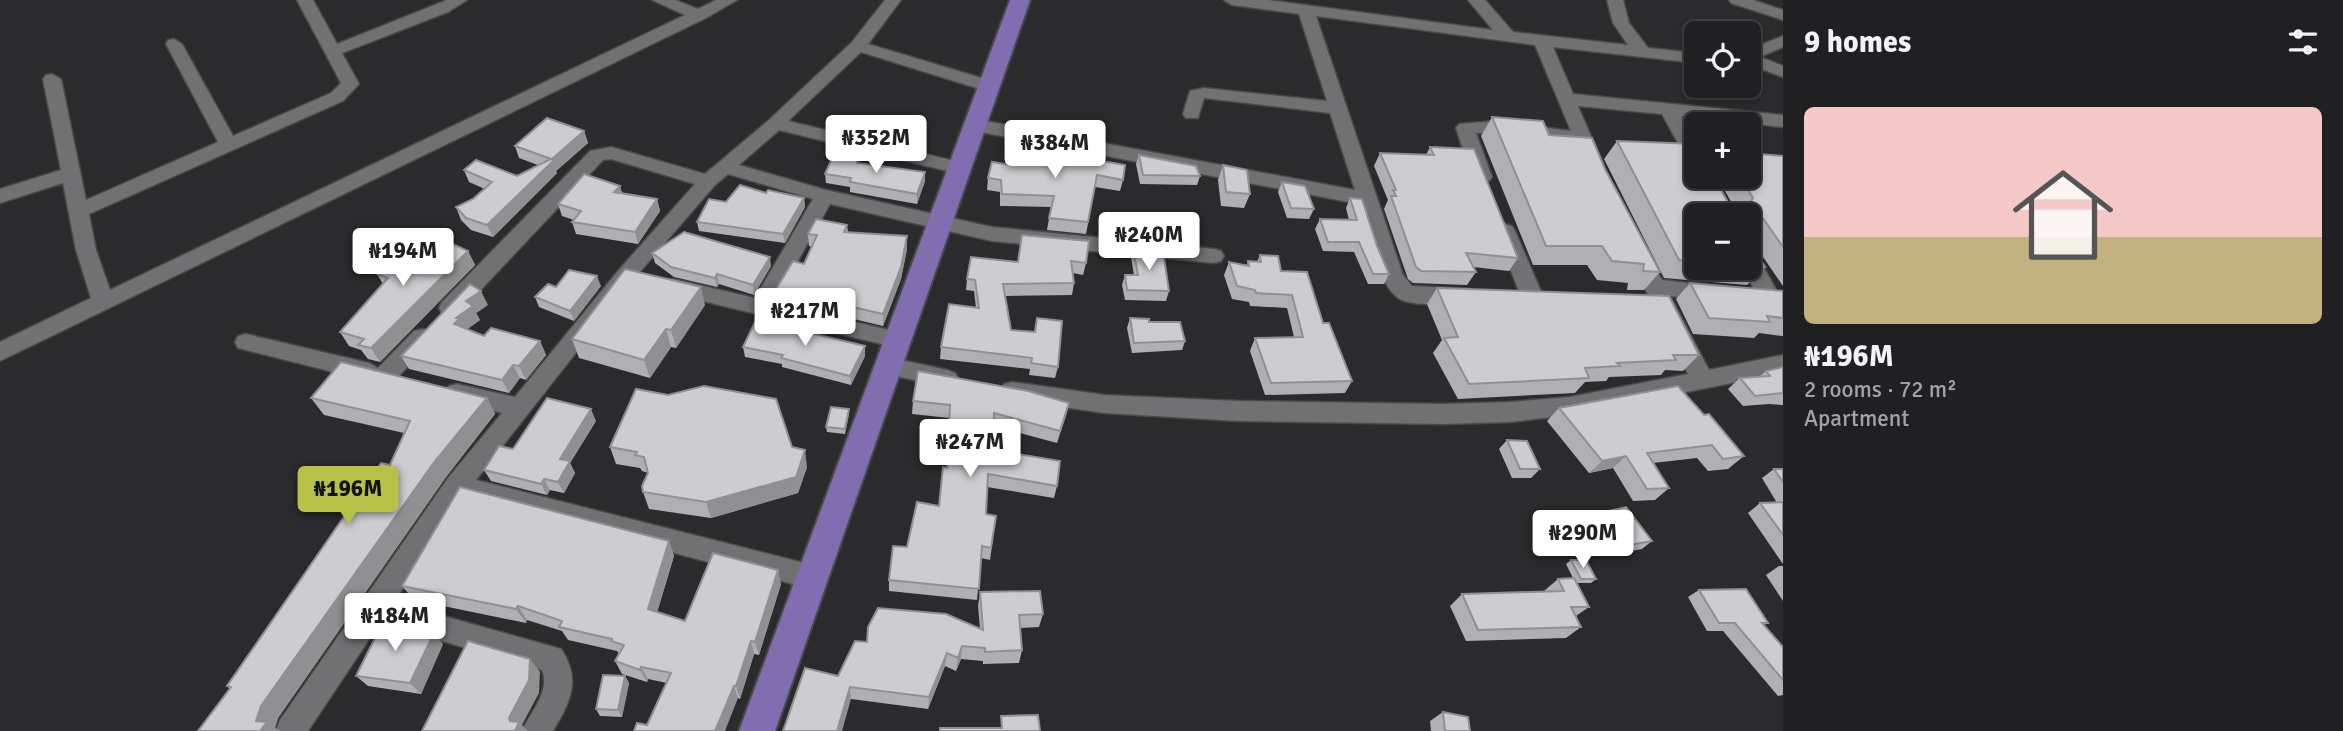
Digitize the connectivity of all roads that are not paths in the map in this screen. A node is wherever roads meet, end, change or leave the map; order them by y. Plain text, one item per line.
1 (304, 0) edge
2 (459, 0) edge
3 (660, 0) edge
4 (729, 0) edge
5 (893, 0) edge
6 (1020, 0) edge
7 (1232, 0) edge
8 (1476, 0) edge
9 (1615, 0) edge
10 (1737, 0) edge
11 (1306, 10) junction
12 (700, 15) junction
13 (1783, 15) edge
14 (1508, 37) junction
15 (1542, 41) junction
16 (1783, 41) edge
17 (174, 44) dead end
18 (858, 46) junction
19 (333, 51) junction
20 (1761, 51) edge
21 (1644, 54) junction
22 (1684, 57) edge
23 (1761, 63) edge
24 (1783, 72) edge
25 (52, 79) dead end
26 (989, 86) junction
27 (1566, 99) junction
28 (1338, 108) junction
29 (1670, 111) junction
30 (1192, 114) dead end
31 (775, 124) junction
32 (1781, 124) edge
33 (975, 125) junction
34 (1684, 137) edge
35 (1583, 138) junction
36 (228, 144) junction
37 (960, 168) junction
38 (70, 174) junction
39 (716, 174) junction
40 (1604, 187) edge
41 (0, 196) edge
42 (825, 196) junction
43 (1368, 199) junction
44 (78, 211) junction
45 (940, 222) junction
46 (1632, 243) edge
47 (1214, 256) dead end
48 (625, 276) junction
49 (1761, 276) edge
50 (1659, 294) junction
51 (1477, 295) edge
52 (1558, 297) edge
53 (1776, 298) edge
54 (1636, 300) edge
55 (103, 301) junction
56 (760, 309) junction
57 (246, 342) dead end
58 (0, 352) edge
59 (893, 353) junction
60 (1783, 364) edge
61 (385, 376) junction
62 (1702, 378) junction
63 (412, 382) edge
64 (967, 383) edge
65 (438, 388) edge
66 (994, 388) edge
67 (518, 407) junction
68 (457, 486) junction
69 (812, 577) junction
70 (374, 609) junction
71 (291, 731) edge
72 (537, 731) edge
73 (757, 731) edge

1 - 19 street
2 - 19 street
3 - 12 street
4 - 12 street
5 - 18 street
6 - 26 main road
7 - 11 street
8 - 14 street
9 - 21 street
10 - 13 street
11 - 14 street
11 - 28 street
12 - 55 street
14 - 15 street
15 - 21 street
15 - 27 street
16 - 20 street
17 - 36 street
18 - 26 street
18 - 31 street
19 - 36 street
21 - 22 street
23 - 24 street
25 - 38 street
26 - 33 main road
27 - 29 street
27 - 35 street
28 - 30 street
28 - 43 street
29 - 32 street
29 - 34 street
31 - 37 street
31 - 39 street
33 - 37 main road
33 - 43 street
35 - 40 street
35 - 52 street
36 - 44 street
37 - 45 main road
38 - 41 street
38 - 44 street
39 - 42 street
39 - 48 street
39 - 61 street
42 - 45 street
42 - 56 street
43 - 51 street
44 - 55 street
45 - 47 street
45 - 59 main road
46 - 50 street
48 - 56 street
48 - 67 street
49 - 53 street
50 - 53 street
50 - 54 street
50 - 62 street
55 - 58 street
56 - 59 street
57 - 61 street
59 - 64 street
59 - 69 main road
60 - 62 street
61 - 63 street
62 - 66 street
65 - 67 street
67 - 68 street
68 - 69 street
68 - 70 street
69 - 73 main road
70 - 71 street
70 - 72 street

